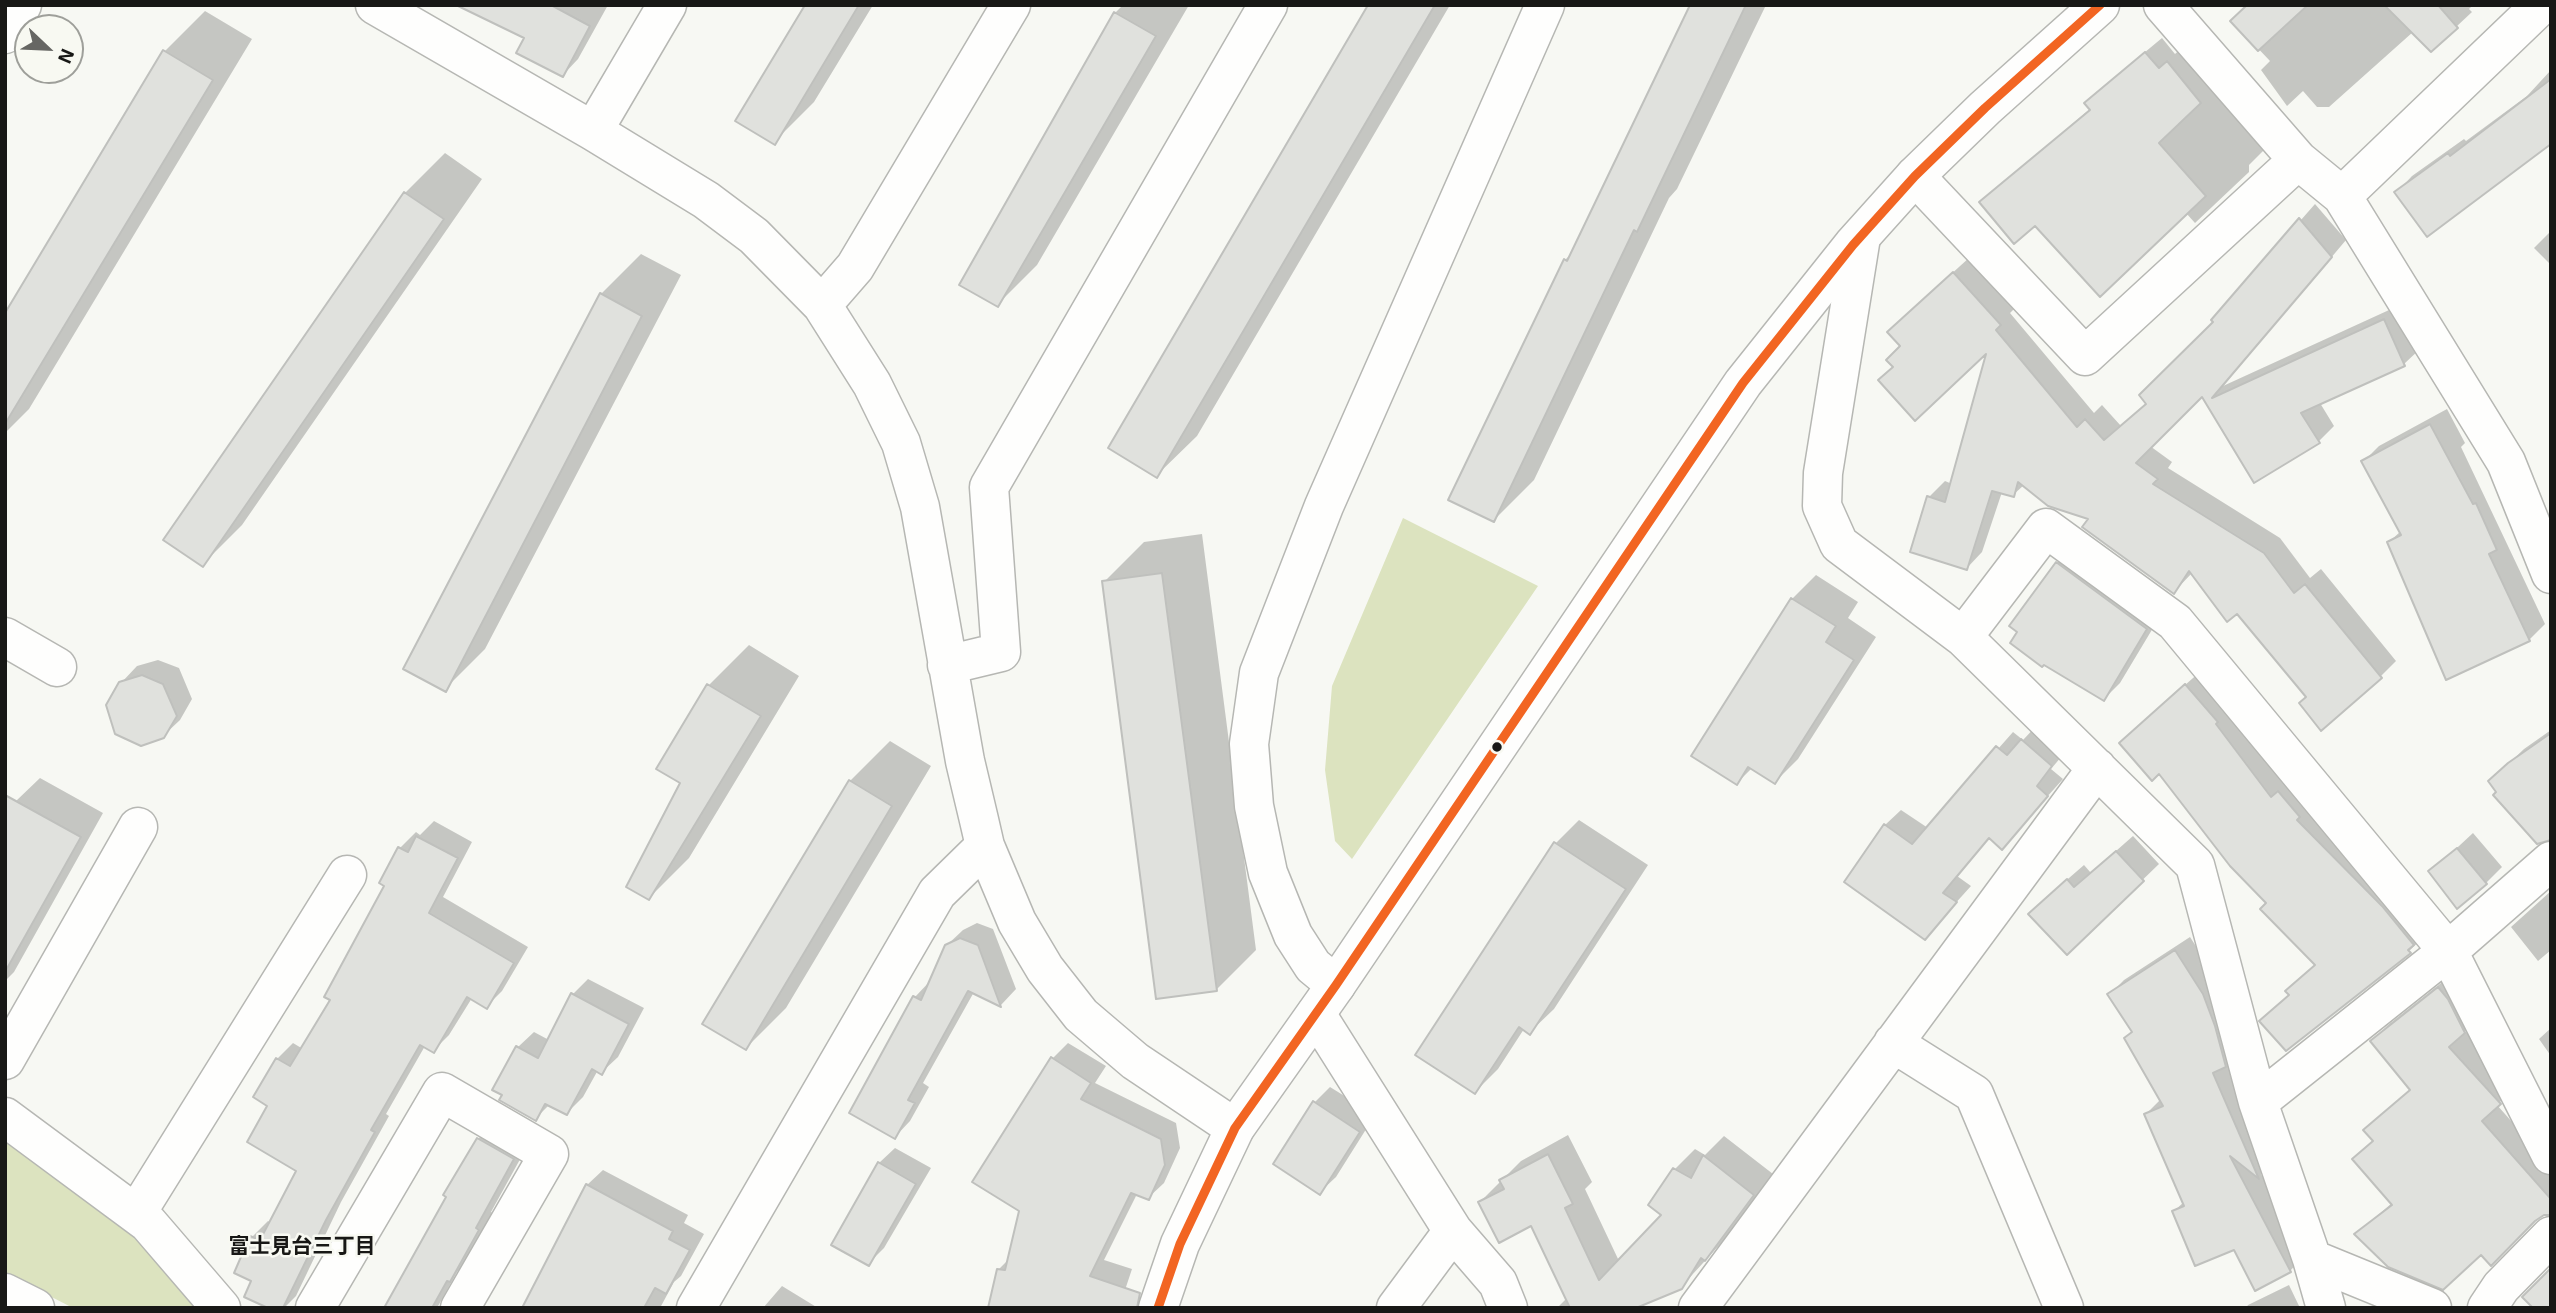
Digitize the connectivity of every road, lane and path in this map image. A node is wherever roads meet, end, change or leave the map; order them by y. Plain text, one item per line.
1 (22, 5) edge
2 (375, 5) edge
3 (667, 5) edge
4 (1012, 5) edge
5 (1268, 5) edge
6 (1545, 5) edge
7 (2100, 5) edge
8 (2163, 5) edge
9 (2541, 5) edge
10 (5, 34) edge
11 (593, 131) junction
12 (2298, 160) junction
13 (1915, 176) junction
14 (2342, 196) junction
15 (1861, 237) junction
16 (822, 305) junction
17 (2551, 574) edge
18 (5, 637) edge
19 (1964, 637) junction
20 (947, 664) junction
21 (57, 667) dead end
22 (2096, 768) junction
23 (138, 827) dead end
24 (985, 846) junction
25 (2551, 861) edge
26 (347, 875) dead end
27 (2448, 951) junction
28 (1326, 1000) junction
29 (1893, 1043) junction
30 (5, 1060) edge
31 (2258, 1102) junction
32 (5, 1117) edge
33 (1235, 1128) junction
34 (2551, 1155) edge
35 (136, 1214) junction
36 (1453, 1231) junction
37 (2551, 1236) edge
38 (2312, 1259) junction
39 (221, 1308) edge
40 (315, 1308) edge
41 (460, 1308) edge
42 (696, 1308) edge
43 (1158, 1308) edge
44 (1396, 1308) edge
45 (1508, 1308) edge
46 (1698, 1308) edge
47 (2064, 1308) edge
48 (2326, 1308) edge
49 (2432, 1308) edge
50 (2487, 1308) edge

1 - 10 street
2 - 11 street
3 - 11 street
4 - 16 street
5 - 20 street
6 - 28 street
7 - 13 street
8 - 12 street
9 - 14 street
11 - 16 street
12 - 13 street
12 - 14 street
13 - 15 street
14 - 17 street
15 - 19 street
15 - 28 street
16 - 20 street
18 - 21 street
19 - 22 street
19 - 27 street
20 - 24 street
22 - 29 street
22 - 31 street
23 - 30 street
24 - 33 street
24 - 42 street
25 - 27 street
26 - 35 street
27 - 31 street
27 - 34 street
28 - 33 street
28 - 36 street
29 - 46 street
29 - 47 street
31 - 38 street
32 - 35 street
33 - 43 street
35 - 39 street
36 - 44 street
36 - 45 street
37 - 50 street
38 - 48 street
38 - 49 street
40 - 41 street

